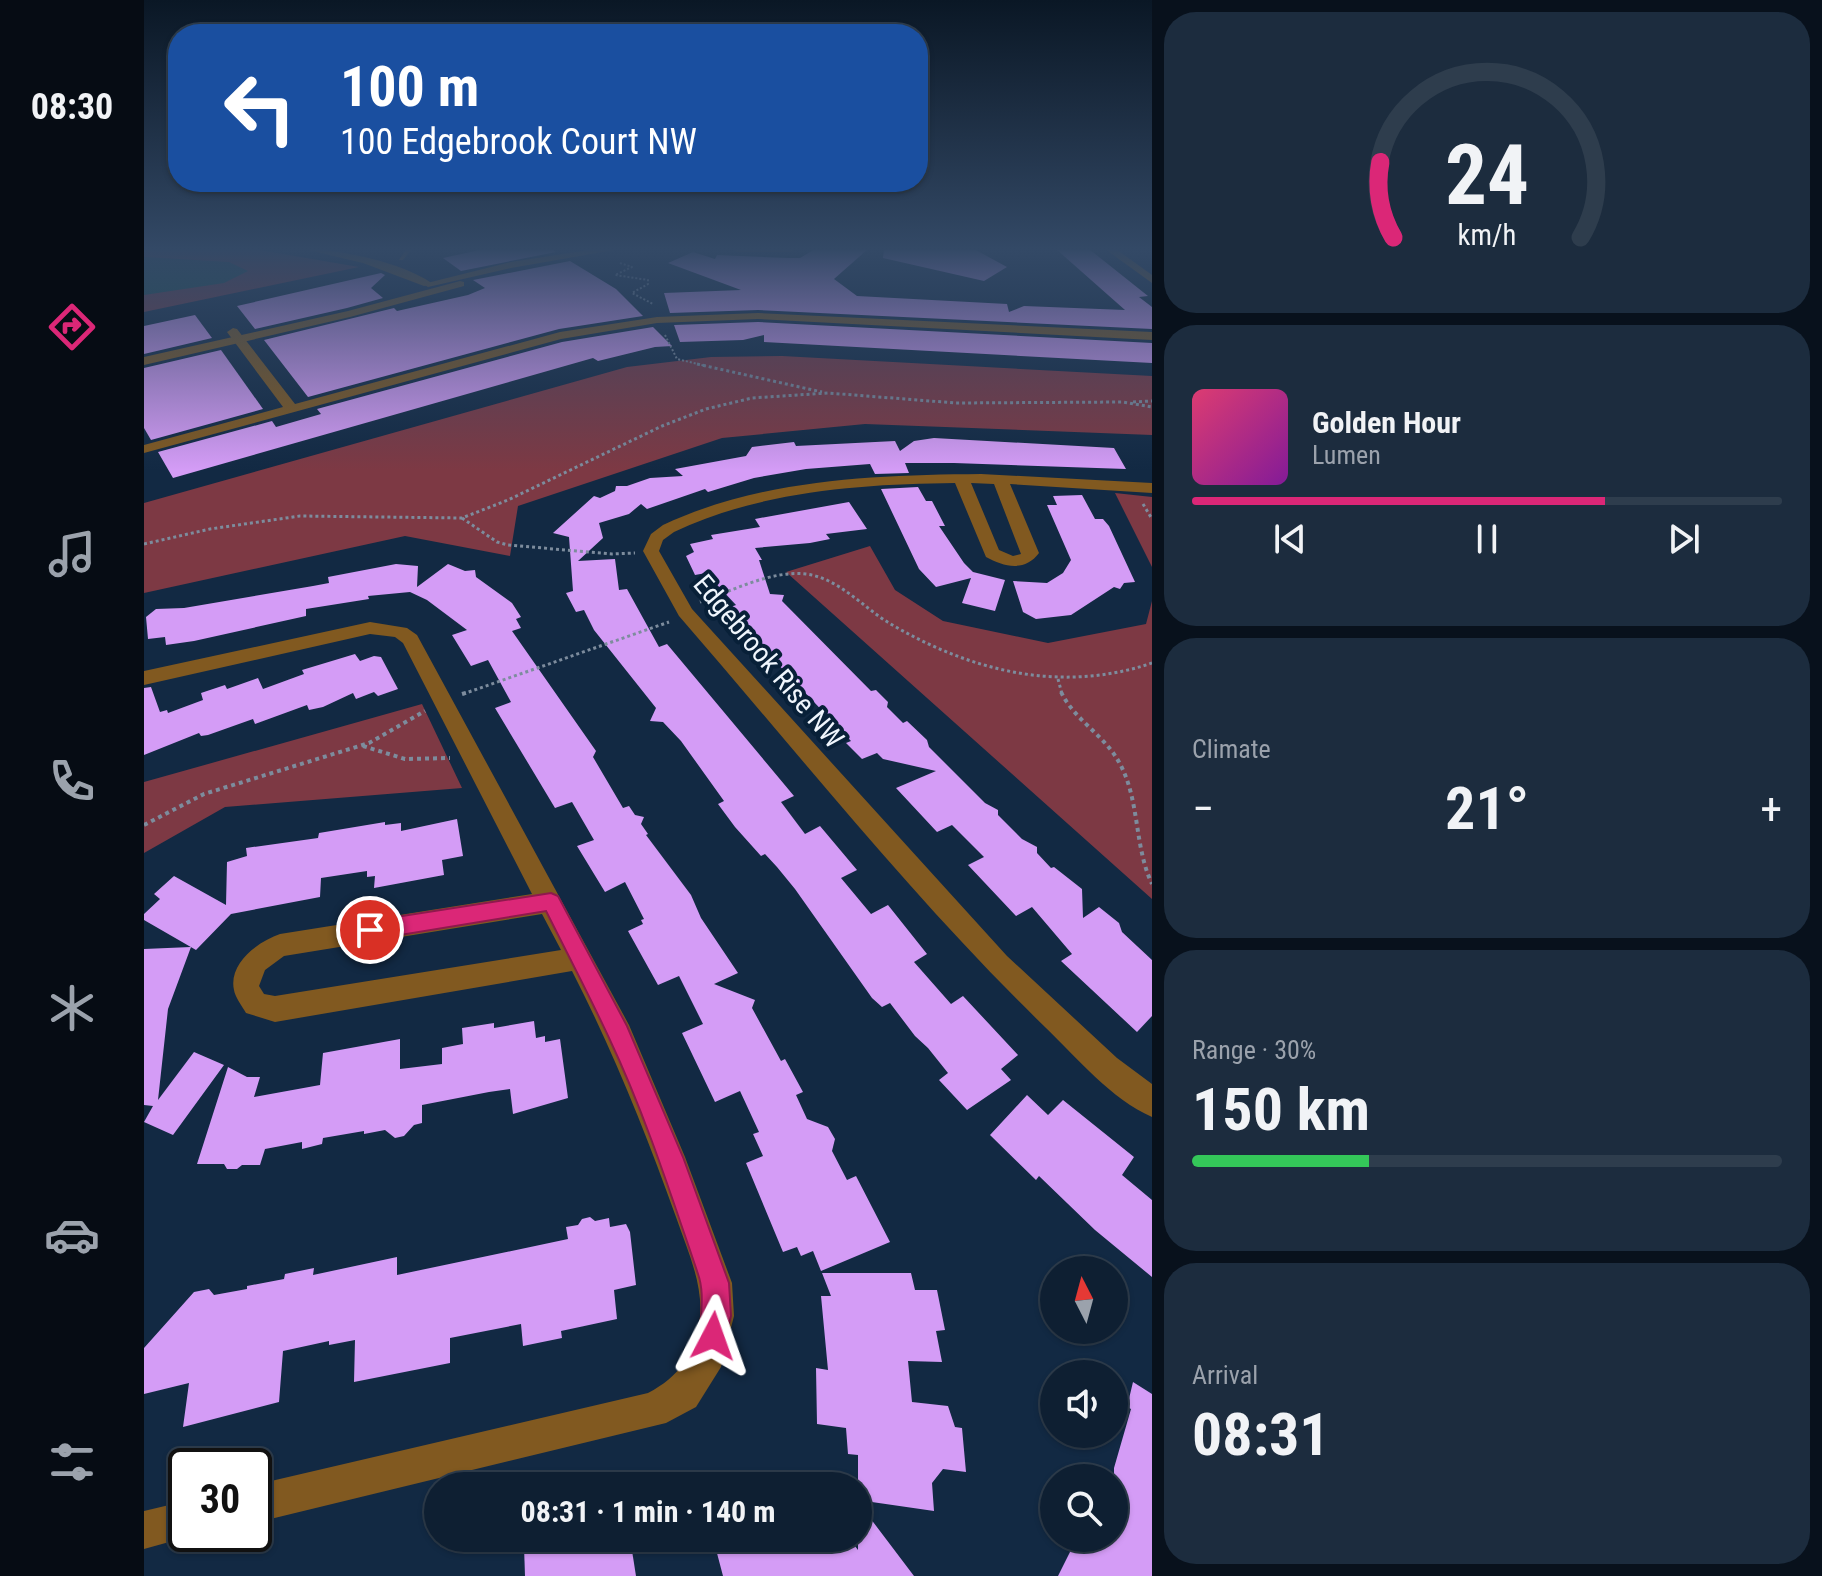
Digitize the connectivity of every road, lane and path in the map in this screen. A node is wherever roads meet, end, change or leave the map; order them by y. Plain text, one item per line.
1 (287, 323) edge
2 (621, 323) edge
3 (659, 323) edge
4 (887, 323) edge
5 (236, 336) junction
6 (1152, 336) edge
7 (144, 352) edge
8 (144, 361) edge
9 (828, 393) junction
10 (1152, 401) edge
11 (1123, 402) junction
12 (1152, 407) edge
13 (292, 409) junction
14 (144, 449) edge
15 (962, 481) junction
16 (1001, 481) junction
17 (1152, 488) edge
18 (462, 518) junction
19 (144, 544) edge
20 (651, 551) junction
21 (685, 612) junction
22 (1152, 663) edge
23 (144, 678) edge
24 (1058, 678) junction
25 (442, 702) junction
26 (363, 746) junction
27 (471, 753) junction
28 (144, 825) edge
29 (1152, 884) edge
30 (551, 902) junction
31 (580, 958) junction
32 (1152, 1102) edge
33 (272, 1500) edge
34 (168, 1524) edge
35 (144, 1530) edge

1 - 5 street
2 - 13 street
3 - 9 path
4 - 6 street
5 - 7 street
5 - 8 street
5 - 13 street
9 - 11 path
9 - 18 path
10 - 11 path
11 - 12 path
13 - 14 street
15 - 16 street
15 - 16 street
15 - 20 street
16 - 17 street
18 - 19 path
18 - 20 path
20 - 21 street, Edgebrook Rise NW
21 - 24 path
21 - 25 path
21 - 32 street, Edgebrook Rise NW
22 - 24 path
23 - 25 street
24 - 29 path
25 - 26 path
25 - 27 street
26 - 27 path
26 - 28 path
27 - 30 street
30 - 31 street
30 - 31 street
31 - 33 street
34 - 35 street

